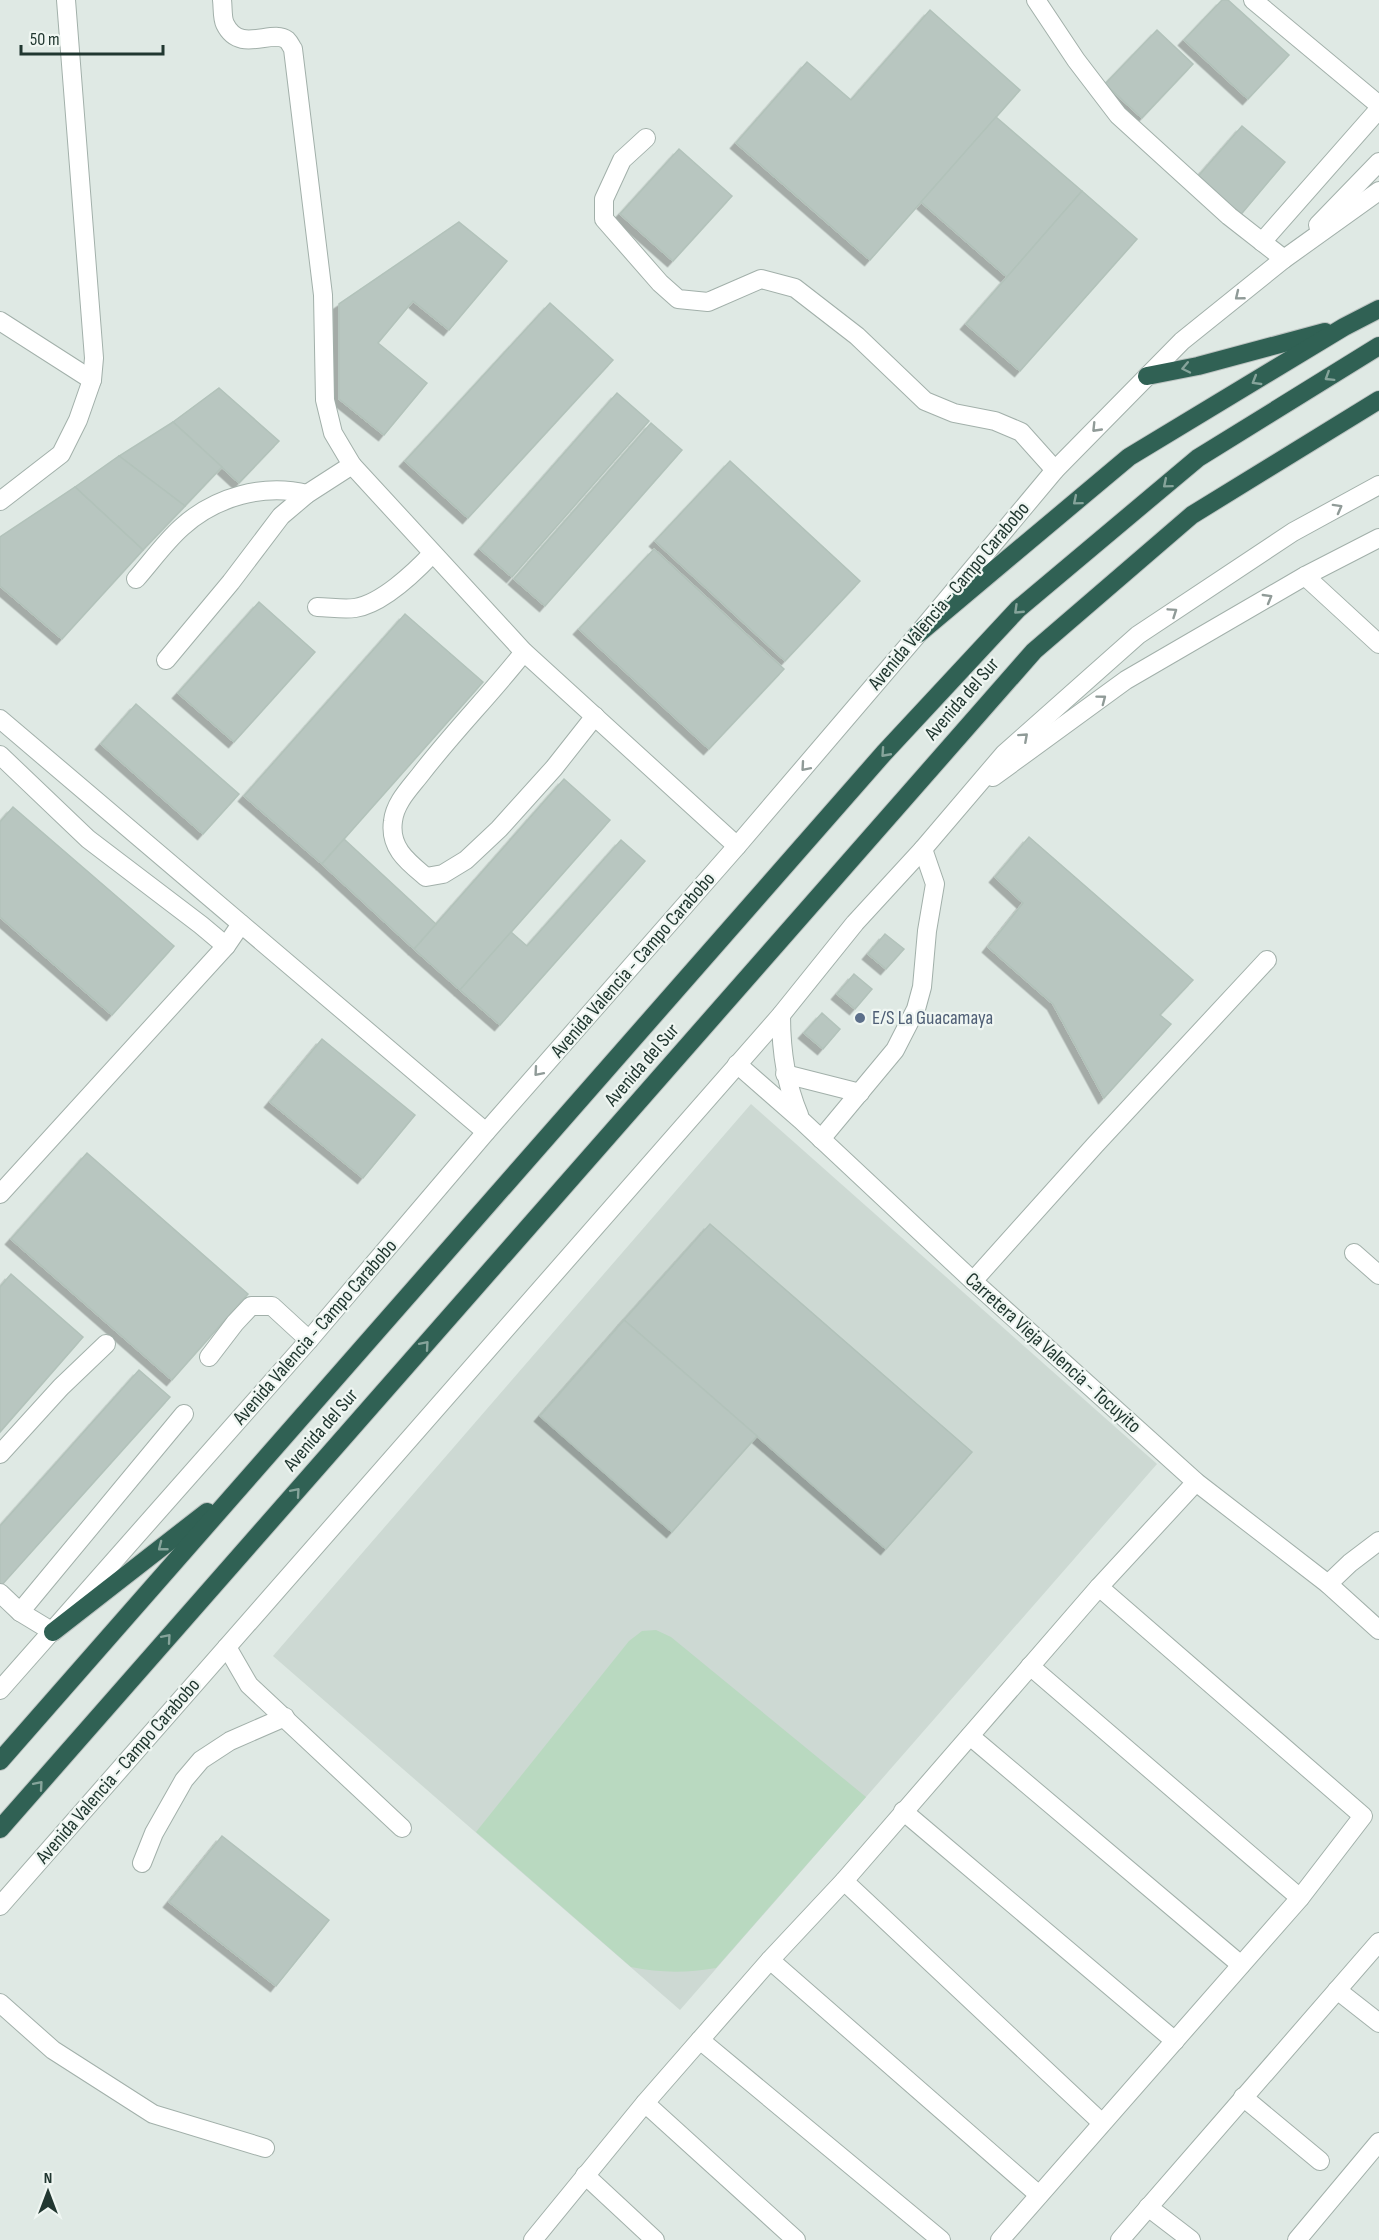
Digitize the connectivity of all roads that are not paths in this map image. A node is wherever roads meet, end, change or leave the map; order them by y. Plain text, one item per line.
1 (66, 0) edge
2 (222, 0) edge
3 (1036, 0) edge
4 (1252, 0) edge
5 (1379, 107) edge
6 (646, 138) dead end
7 (1379, 162) edge
8 (1379, 191) edge
9 (1262, 242) junction
10 (1284, 259) junction
11 (1379, 309) edge
12 (0, 321) edge
13 (1344, 327) junction
14 (1379, 346) edge
15 (1147, 376) junction
16 (92, 380) junction
17 (1379, 400) edge
18 (352, 465) junction
19 (1055, 470) junction
20 (1379, 485) edge
21 (307, 494) junction
22 (0, 501) edge
23 (1379, 538) edge
24 (432, 554) junction
25 (1305, 576) junction
26 (136, 579) dead end
27 (317, 607) dead end
28 (918, 634) junction
29 (1379, 644) edge
30 (524, 652) junction
31 (166, 660) dead end
32 (595, 716) junction
33 (0, 719) edge
34 (0, 755) edge
35 (969, 794) junction
36 (737, 846) junction
37 (923, 849) junction
38 (241, 924) junction
39 (225, 946) junction
40 (1267, 960) dead end
41 (781, 1014) junction
42 (737, 1064) junction
43 (785, 1074) junction
44 (860, 1093) junction
45 (801, 1120) junction
46 (486, 1132) junction
47 (821, 1139) junction
48 (0, 1194) edge
49 (1354, 1254) dead end
50 (1379, 1275) edge
51 (973, 1281) junction
52 (309, 1341) junction
53 (106, 1344) dead end
54 (209, 1357) dead end
55 (184, 1414) dead end
56 (0, 1454) edge
57 (1196, 1482) junction
58 (242, 1485) junction
59 (1379, 1541) edge
60 (1328, 1584) junction
61 (1098, 1587) junction
62 (0, 1593) edge
63 (20, 1612) junction
64 (1379, 1630) edge
65 (53, 1632) junction
66 (227, 1647) junction
67 (1030, 1666) junction
68 (0, 1690) edge
69 (285, 1717) junction
70 (970, 1736) junction
71 (0, 1761) edge
72 (903, 1811) junction
73 (402, 1828) dead end
74 (0, 1829) edge
75 (142, 1863) dead end
76 (844, 1881) junction
77 (1300, 1898) junction
78 (0, 1906) edge
79 (1379, 1942) edge
80 (770, 1960) junction
81 (1241, 1965) junction
82 (1337, 1990) junction
83 (0, 2003) edge
84 (1379, 2023) edge
85 (700, 2040) junction
86 (1175, 2041) junction
87 (1244, 2097) junction
88 (645, 2103) junction
89 (1102, 2123) junction
90 (1379, 2142) edge
91 (265, 2148) dead end
92 (1320, 2161) dead end
93 (585, 2175) junction
94 (1039, 2195) junction
95 (1148, 2207) junction
96 (533, 2240) edge
97 (656, 2240) edge
98 (796, 2240) edge
99 (941, 2240) edge
100 (1000, 2240) edge
101 (1120, 2240) edge
102 (1191, 2240) edge
103 (1297, 2240) edge

1 - 16 street
2 - 18 street
3 - 9 street
4 - 5 street
5 - 9 street
6 - 19 street
7 - 10 street
8 - 10 street
9 - 10 street
10 -> 15 street, Avenida Valencia - Campo Carabobo
11 - 13 highway
12 - 16 street
13 -> 15 highway
13 -> 28 highway
14 -> 58 highway, Avenida del Sur
15 -> 19 street, Avenida Valencia - Campo Carabobo
16 - 22 street
74 -> 17 highway, Avenida del Sur
18 - 21 street
18 - 24 street
19 - 28 street, Avenida Valencia - Campo Carabobo
35 -> 20 street, Avenida Valencia - Campo Carabobo
21 - 26 street
21 - 31 street
23 - 25 street, Avenida Valencia - Campo Carabobo
24 - 27 street
24 - 30 street
25 - 29 street
35 -> 25 street, Avenida Valencia - Campo Carabobo
28 -> 36 street, Avenida Valencia - Campo Carabobo
30 - 32 street
30 - 32 street
32 - 36 street
33 - 38 street
34 - 39 street
35 - 37 street, Avenida Valencia - Campo Carabobo
36 -> 46 street, Avenida Valencia - Campo Carabobo
37 - 41 street, Avenida Valencia - Campo Carabobo
37 - 44 street
38 - 39 street
38 - 46 street
39 - 48 street
40 - 51 street
41 - 42 street, Avenida Valencia - Campo Carabobo
41 - 43 street
42 - 45 street, Carretera Vieja Valencia - Tocuyito
42 - 66 street, Avenida Valencia - Campo Carabobo
43 - 44 street
43 - 45 street
44 - 47 street
45 - 47 street, Carretera Vieja Valencia - Tocuyito
46 - 52 street, Avenida Valencia - Campo Carabobo
47 - 51 street, Carretera Vieja Valencia - Tocuyito
49 - 50 street
51 - 57 street, Carretera Vieja Valencia - Tocuyito
52 - 54 street
52 - 65 street, Avenida Valencia - Campo Carabobo
53 - 56 street
55 - 63 street
57 - 60 street, Carretera Vieja Valencia - Tocuyito
57 - 61 street
58 -> 65 highway
58 - 71 highway, Avenida del Sur
59 - 60 street
60 - 64 street, Carretera Vieja Valencia - Tocuyito
61 - 67 street
61 - 77 street
62 - 63 street
63 - 65 street
65 - 68 street, Avenida Valencia - Campo Carabobo
66 - 69 street
66 - 78 street, Avenida Valencia - Campo Carabobo
67 - 70 street
67 - 77 street
69 - 73 street
69 - 75 street
70 - 72 street
70 - 81 street
72 - 76 street
72 - 86 street
76 - 80 street
76 - 89 street
77 - 81 street
79 - 82 street
80 - 85 street
80 - 94 street
81 - 86 street
82 - 84 street
82 - 87 street
83 - 91 street
85 - 88 street
85 - 99 street
86 - 89 street
87 - 92 street
87 - 95 street
88 - 93 street
88 - 98 street
89 - 94 street
90 - 103 street
93 - 96 street
93 - 97 street
94 - 100 street
95 - 101 street
95 - 102 street

